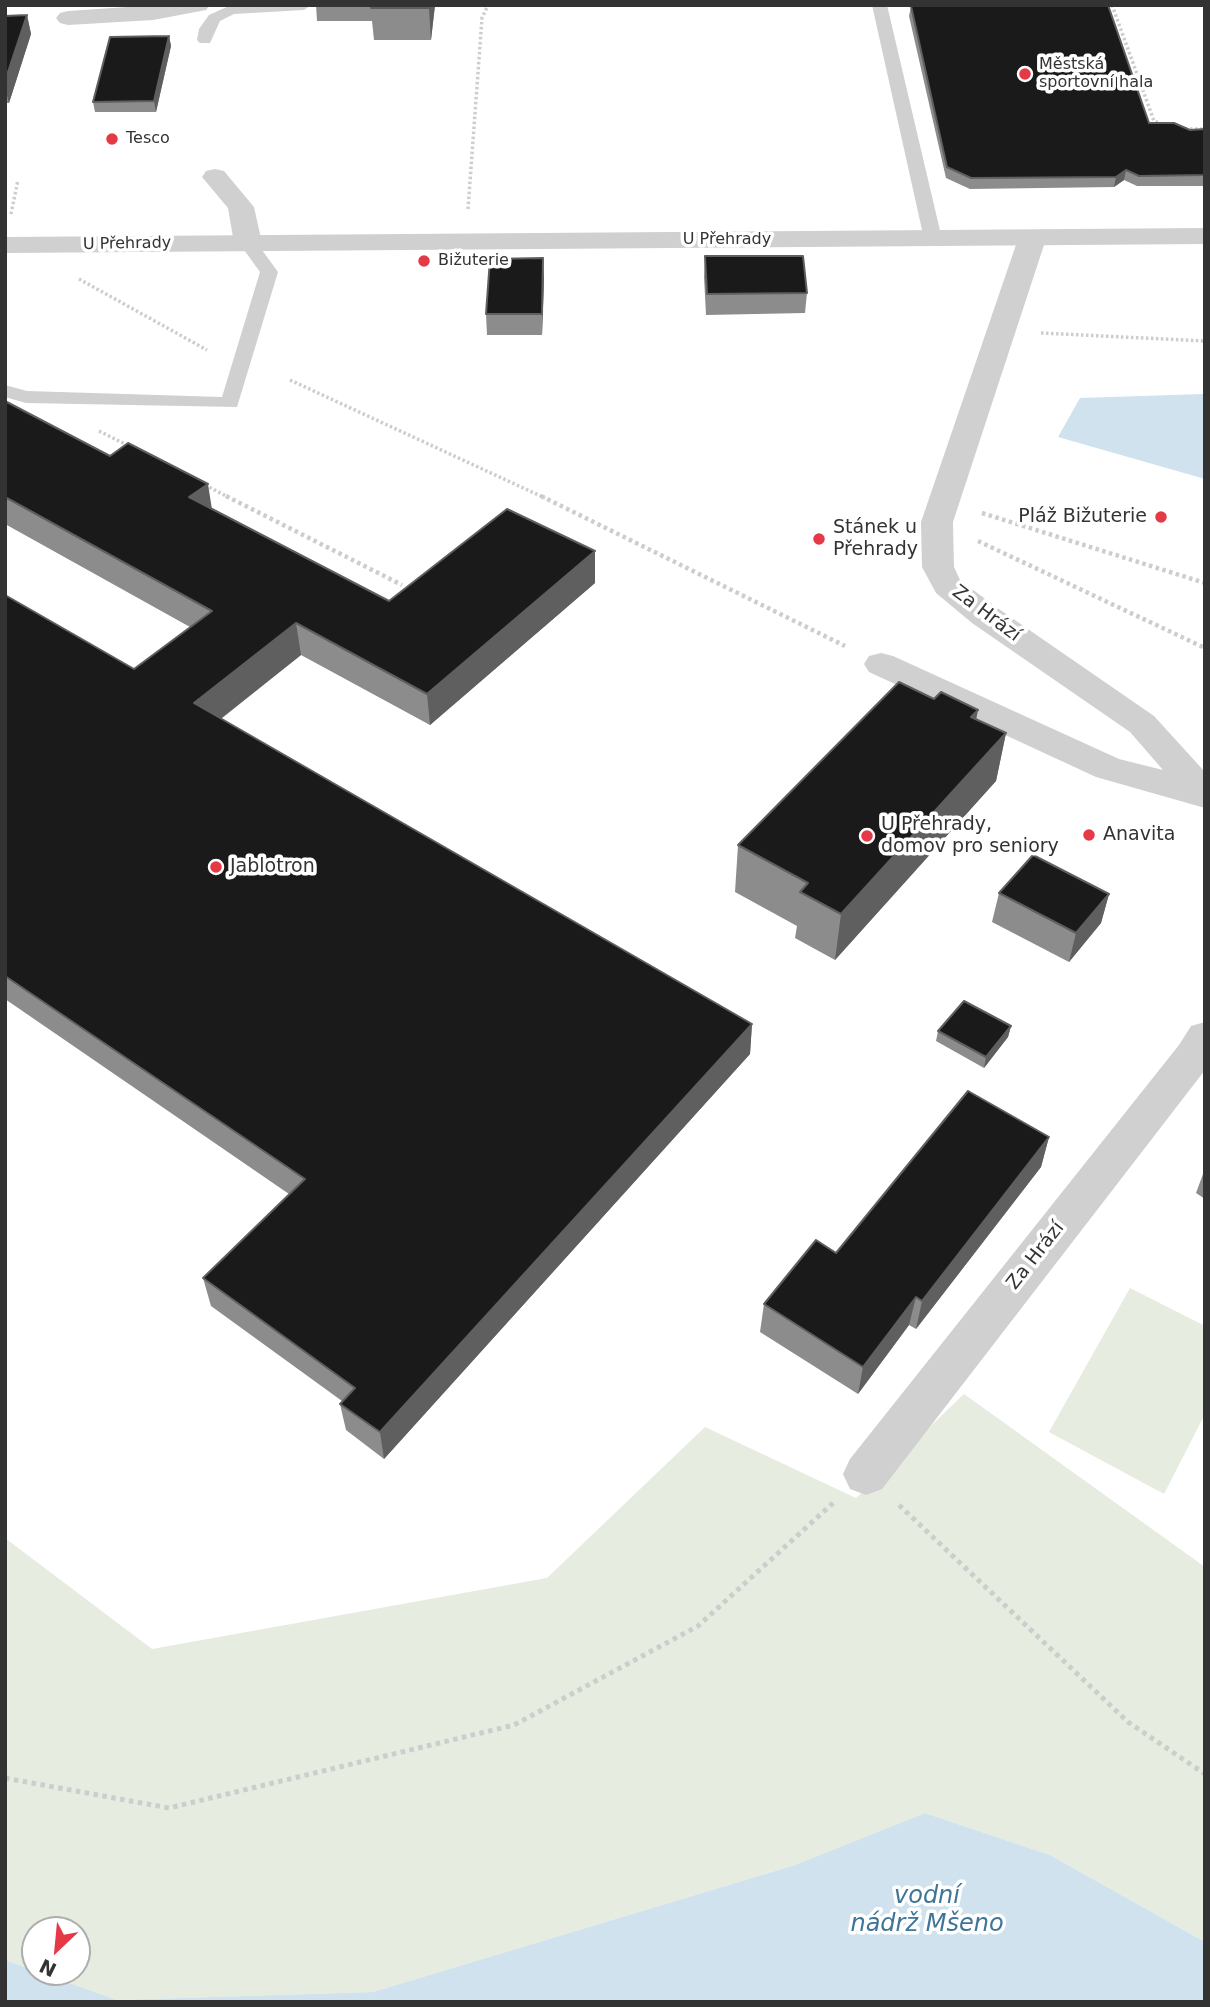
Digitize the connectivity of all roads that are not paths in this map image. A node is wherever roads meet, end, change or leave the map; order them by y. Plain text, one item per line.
1 (198, 5) edge
2 (304, 5) edge
3 (879, 5) edge
4 (68, 18) dead end
5 (205, 40) dead end
6 (215, 177) dead end
7 (7, 233) edge
8 (1205, 236) edge
9 (933, 239) junction
10 (1032, 239) junction
11 (248, 243) junction
12 (5, 391) edge
13 (881, 664) road end
14 (1205, 795) edge
15 (1205, 1037) edge
16 (866, 1474) road end

1 - 4 street
2 - 5 lane
3 - 9 lane
6 - 11 street
7 - 11 street, U Přehrady
8 - 10 street, U Přehrady
9 - 10 street, U Přehrady
9 - 11 street, U Přehrady
10 - 14 street, Za Hrází
11 - 12 lane
13 - 14 street
15 - 16 street, Za Hrází

